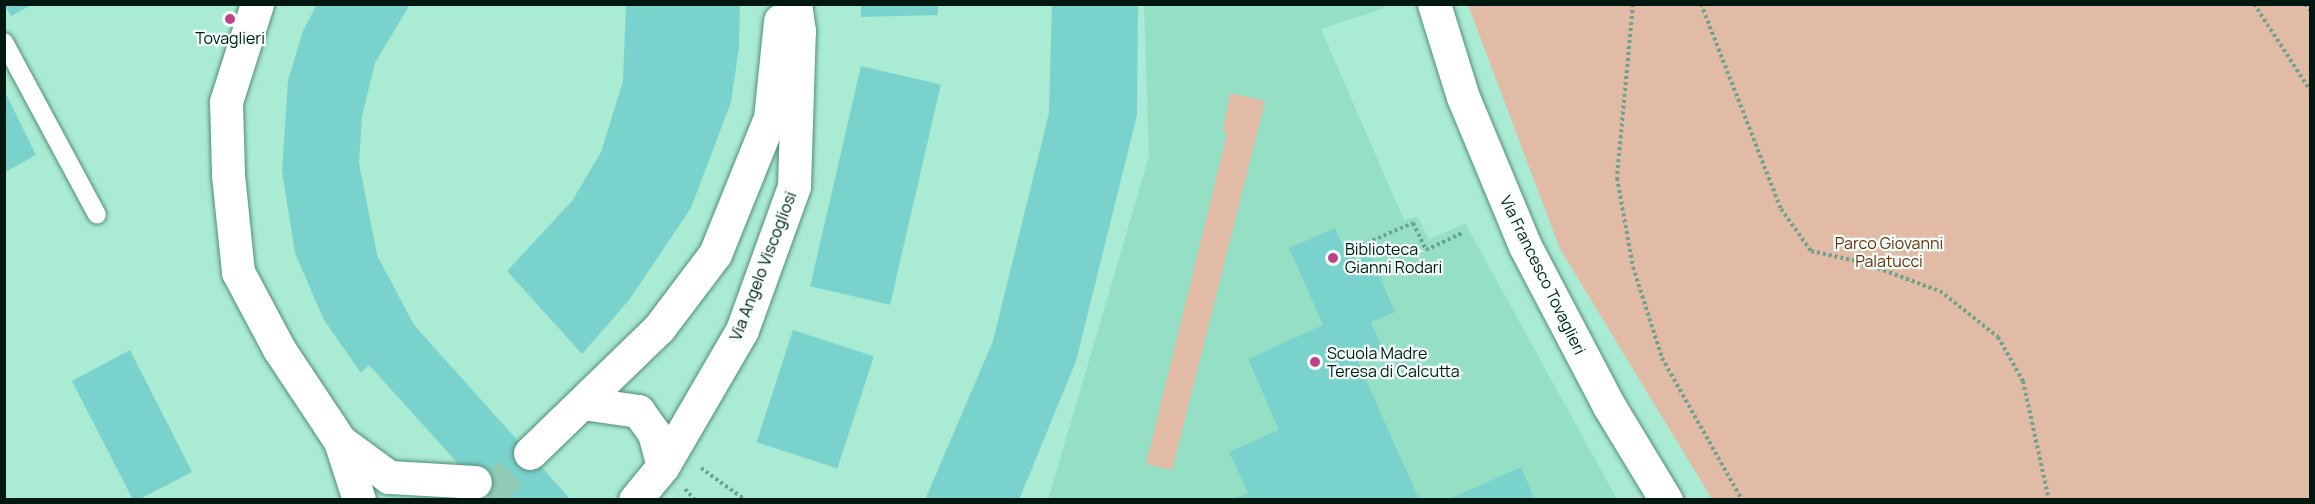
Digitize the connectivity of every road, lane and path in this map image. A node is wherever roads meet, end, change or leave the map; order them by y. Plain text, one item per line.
1 (257, 4) edge
2 (782, 4) edge
3 (795, 4) edge
4 (1434, 4) edge
5 (1633, 4) edge
6 (1701, 4) edge
7 (2254, 4) edge
8 (2305, 4) edge
9 (2310, 10) edge
10 (4, 42) edge
11 (2310, 90) edge
12 (97, 215) dead end
13 (1462, 232) dead end
14 (1345, 252) dead end
15 (582, 403) junction
16 (340, 441) junction
17 (530, 453) tunnel mouth
18 (668, 457) junction
19 (481, 492) edge
20 (359, 500) edge
21 (635, 500) edge
22 (745, 500) edge
23 (1666, 500) edge
24 (1742, 500) edge
25 (2049, 500) edge

1 - 16 street
2 - 15 street
3 - 18 street, Via Angelo Viscogliosi
4 - 23 street, Via Francesco Tovaglieri
5 - 24 path
6 - 25 path
7 - 11 path
8 - 9 path
10 - 12 lane
13 - 14 path
15 - 17 street
15 - 18 street
16 - 19 street
16 - 20 street
18 - 21 street, Via Angelo Viscogliosi
18 - 22 path

